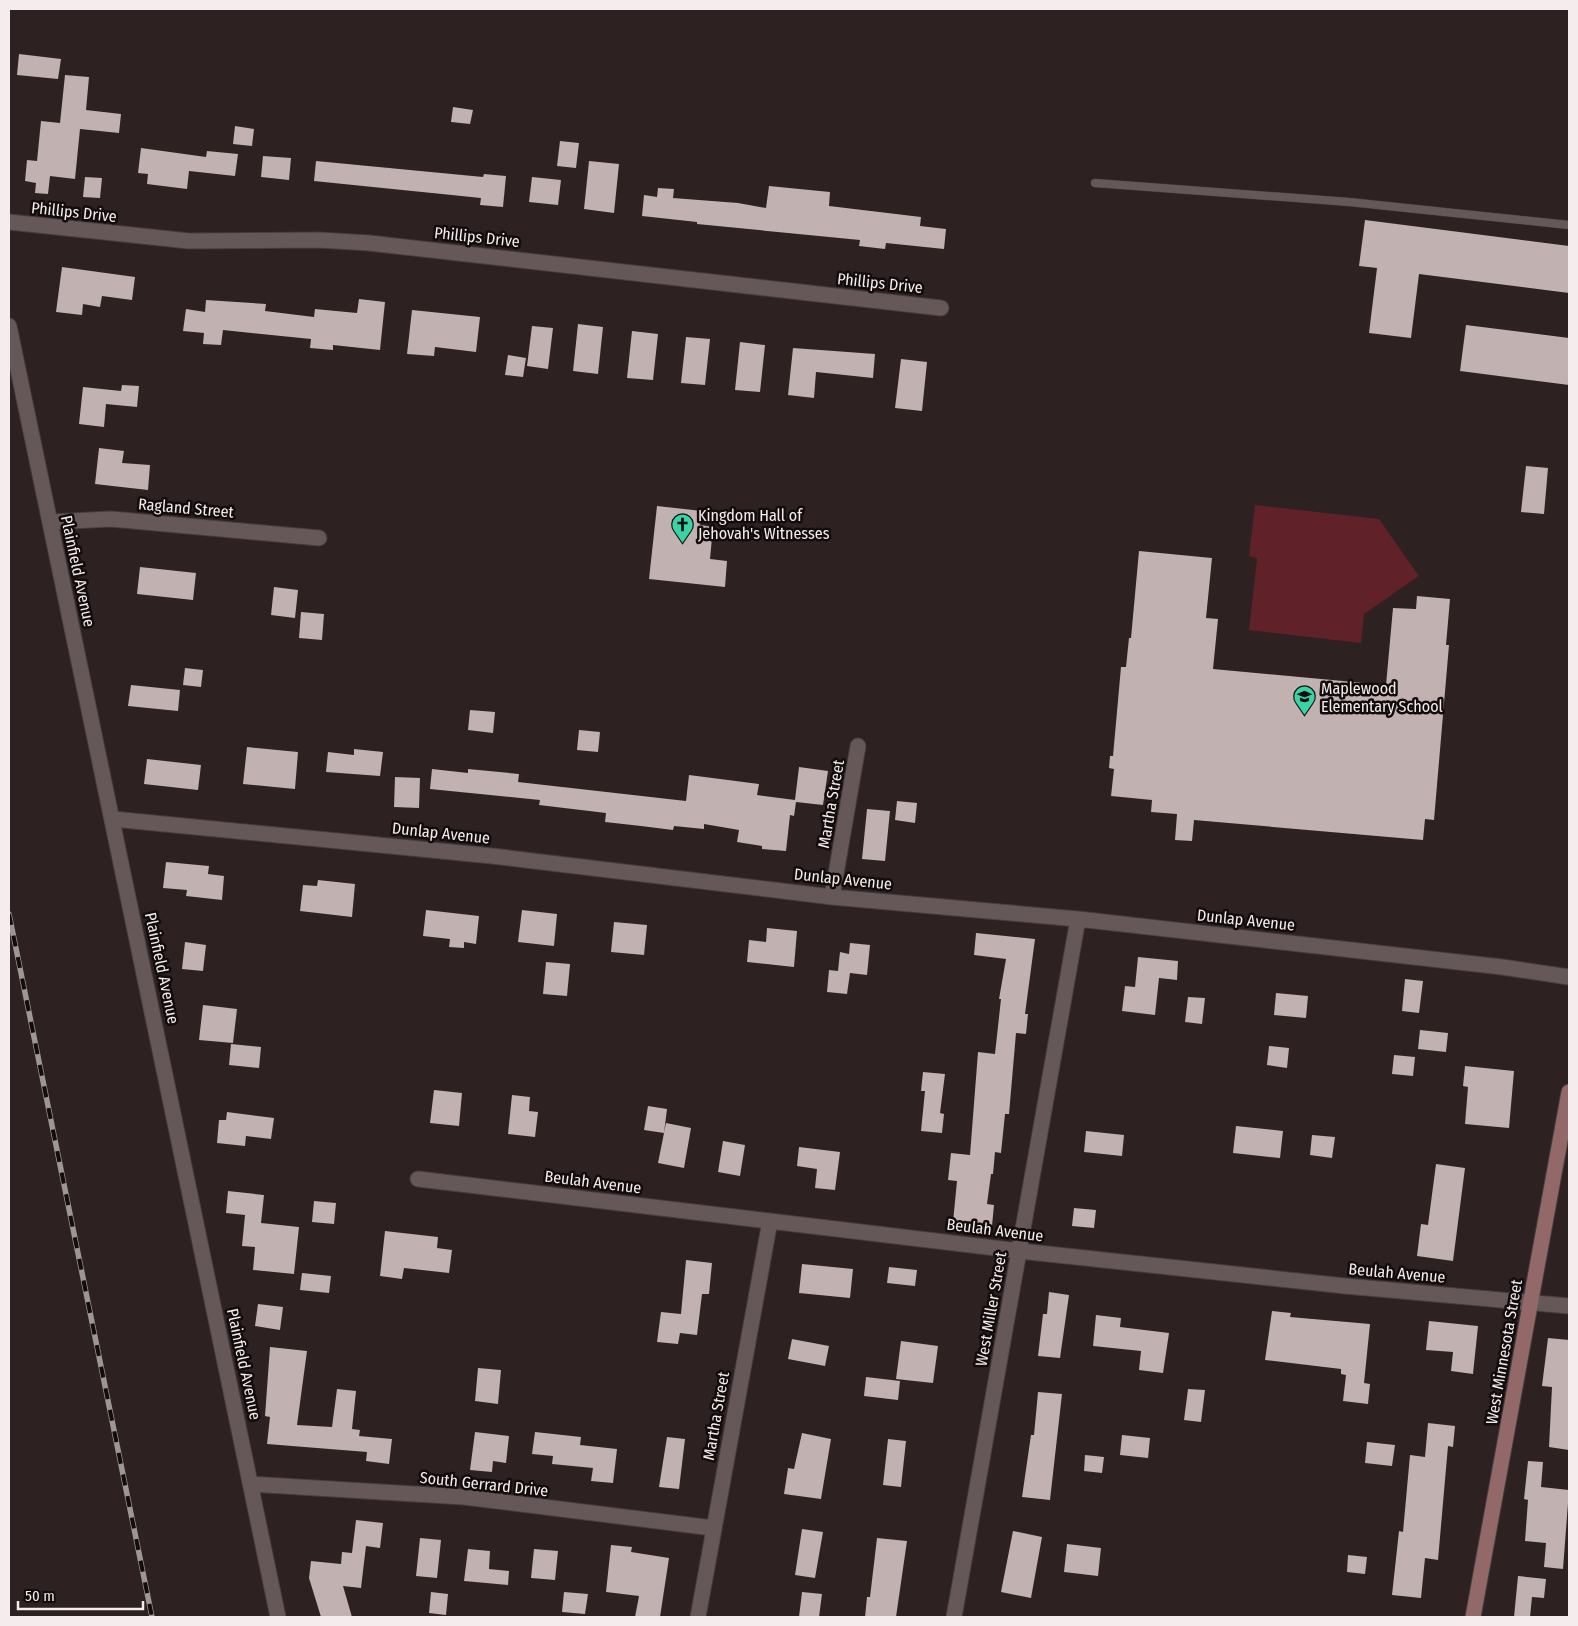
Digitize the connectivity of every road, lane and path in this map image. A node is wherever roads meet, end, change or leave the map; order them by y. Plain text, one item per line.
1 (1095, 183) dead end
2 (9, 222) edge
3 (1569, 225) edge
4 (941, 308) dead end
5 (9, 326) edge
6 (50, 522) junction
7 (319, 538) dead end
8 (858, 746) dead end
9 (113, 819) junction
10 (832, 897) junction
11 (1078, 919) junction
12 (1569, 977) edge
13 (1569, 1092) edge
14 (418, 1179) dead end
15 (770, 1221) junction
16 (1020, 1251) junction
17 (1531, 1302) junction
18 (1569, 1306) edge
19 (251, 1484) junction
20 (713, 1528) junction
21 (278, 1617) edge
22 (698, 1617) edge
23 (954, 1617) edge
24 (1473, 1617) edge

1 - 3 lane
2 - 4 street, Phillips Drive
5 - 6 street, Plainfield Avenue
6 - 7 street, Ragland Street
6 - 9 street, Plainfield Avenue
8 - 10 street, Martha Street
9 - 10 street, Dunlap Avenue
9 - 19 street, Plainfield Avenue
10 - 11 street, Dunlap Avenue
11 - 12 street, Dunlap Avenue
11 - 16 street, West Miller Street
13 - 17 street, West Minnesota Street
14 - 15 street, Beulah Avenue
15 - 16 street, Beulah Avenue
15 - 20 street, Martha Street
16 - 17 street, Beulah Avenue
16 - 23 street, West Miller Street
17 - 18 street, Beulah Avenue
17 - 24 street, West Minnesota Street
19 - 20 street, South Gerrard Drive
19 - 21 street, Plainfield Avenue
20 - 22 street, Martha Street

